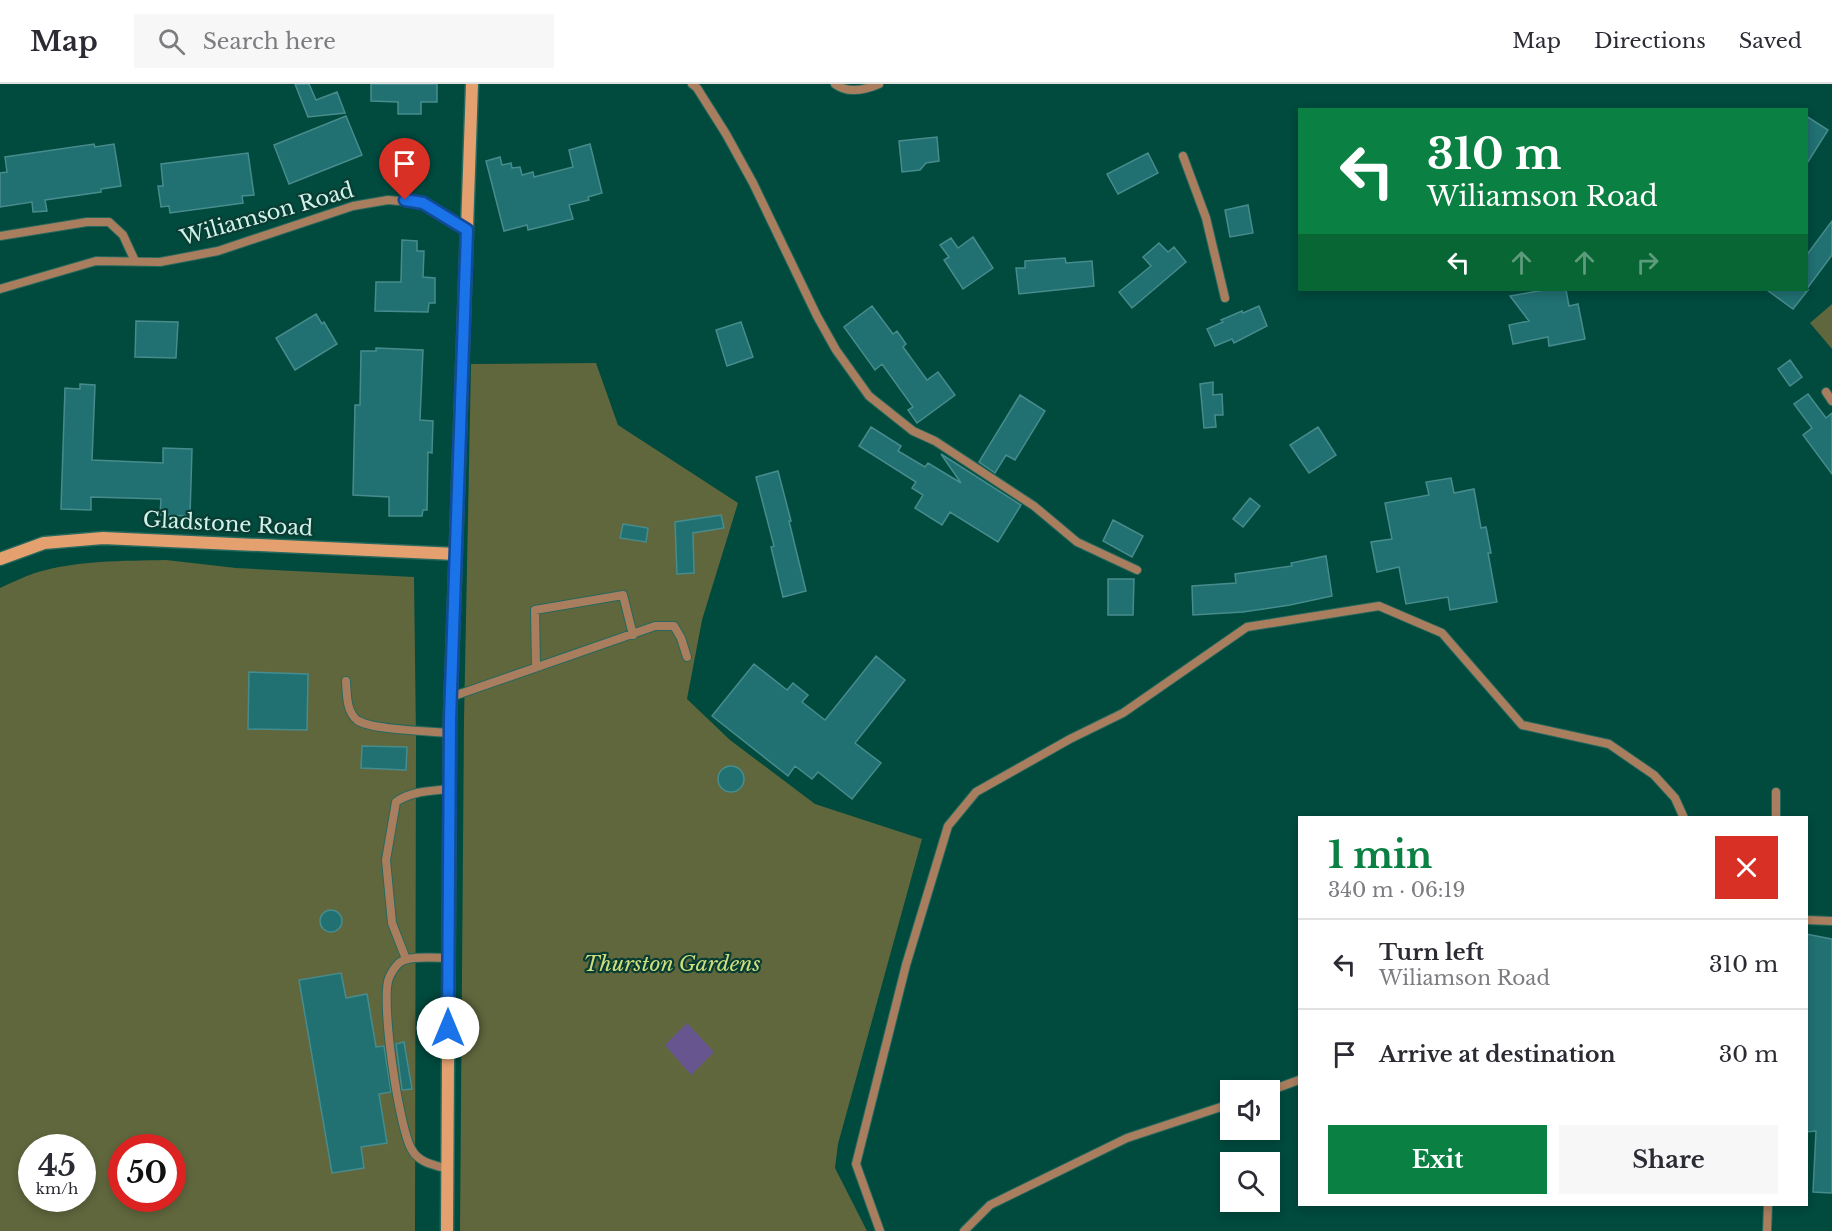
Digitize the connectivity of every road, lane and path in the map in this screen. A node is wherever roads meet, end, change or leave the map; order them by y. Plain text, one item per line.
1 (472, 84) edge
2 (692, 84) edge
3 (835, 84) edge
4 (879, 84) edge
5 (1183, 156) dead end
6 (467, 230) junction
7 (0, 236) edge
8 (135, 261) junction
9 (0, 290) edge
10 (1225, 298) dead end
11 (1826, 392) dead end
12 (1832, 401) edge
13 (456, 554) junction
14 (0, 559) edge
15 (1137, 570) dead end
16 (633, 634) junction
17 (687, 657) dead end
18 (536, 667) junction
19 (346, 681) dead end
20 (451, 698) junction
21 (450, 733) junction
22 (449, 789) junction
23 (1776, 792) dead end
24 (1683, 816) edge
25 (1776, 816) edge
26 (1808, 921) edge
27 (1832, 921) edge
28 (406, 958) junction
29 (449, 958) junction
30 (1298, 1080) edge
31 (1280, 1087) edge
32 (1220, 1107) edge
33 (448, 1169) junction
34 (1768, 1206) edge
35 (447, 1231) edge
36 (880, 1231) edge
37 (964, 1231) edge
38 (1767, 1231) edge

1 - 6 main road
2 - 15 lane
3 - 4 lane
5 - 10 lane
6 - 8 lane, Wiliamson Road
6 - 13 main road
7 - 8 lane
8 - 9 lane, Wiliamson Road
11 - 12 lane
13 - 14 main road, Gladstone Road
13 - 20 main road
16 - 17 lane
16 - 18 lane
16 - 18 lane
18 - 20 lane
19 - 21 lane
20 - 21 main road
21 - 22 main road
22 - 28 lane
22 - 29 main road
23 - 25 lane
24 - 36 lane
26 - 27 lane
28 - 29 lane
28 - 33 lane
29 - 33 main road
30 - 31 lane
32 - 37 lane
33 - 35 main road
34 - 38 lane

